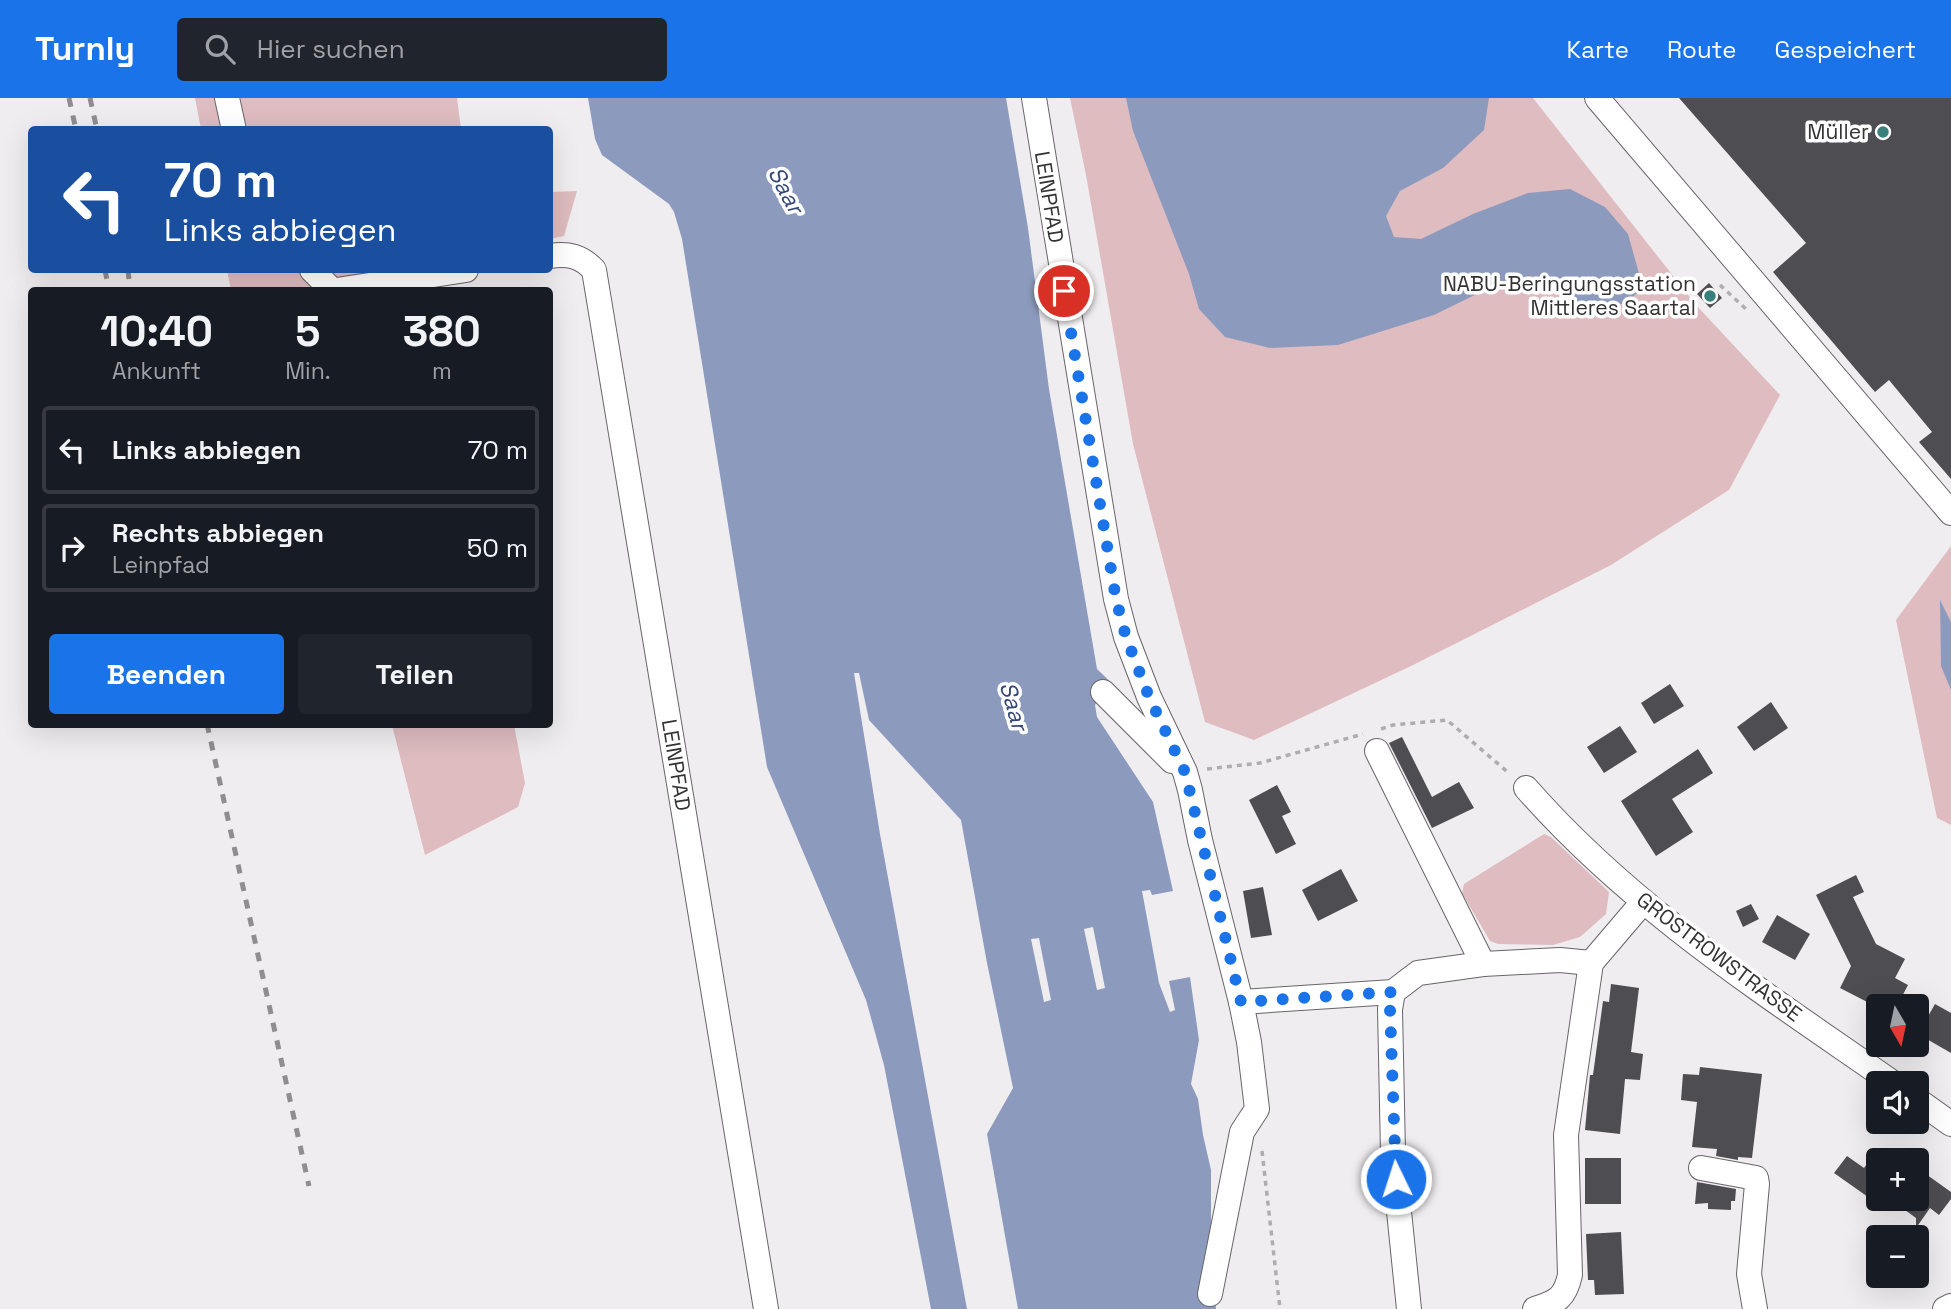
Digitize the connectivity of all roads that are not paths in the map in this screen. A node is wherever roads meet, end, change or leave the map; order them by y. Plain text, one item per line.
1 (227, 98) edge
2 (1034, 98) edge
3 (1597, 98) edge
4 (232, 126) edge
5 (553, 255) edge
6 (315, 273) edge
7 (446, 273) edge
8 (332, 287) edge
9 (355, 287) edge
10 (1951, 513) edge
11 (1103, 692) dead end
12 (1375, 738) road end
13 (1185, 772) junction
14 (1526, 788) road end
15 (1643, 902) junction
16 (1591, 963) junction
17 (1483, 964) junction
18 (1393, 992) junction
19 (1241, 1002) junction
20 (1876, 1071) edge
21 (1929, 1108) edge
22 (1951, 1124) edge
23 (1701, 1168) dead end
24 (1210, 1294) dead end
25 (1951, 1306) edge
26 (766, 1309) edge
27 (1409, 1309) edge
28 (1535, 1309) edge
29 (1755, 1309) edge
30 (1945, 1309) edge

1 - 4 street
2 - 13 street, LEINPFAD
3 - 10 street
5 - 26 street, LEINPFAD
6 - 8 street
7 - 9 street
11 - 13 street
12 - 17 street
13 - 19 street, LEINPFAD
14 - 15 street, GROSTROWSTRASSE
15 - 16 street
15 - 20 street, GROSTROWSTRASSE
16 - 17 street
16 - 28 street
17 - 18 street
18 - 19 street
18 - 27 street
19 - 24 street, LEINPFAD
21 - 22 street
23 - 29 street
25 - 30 street

